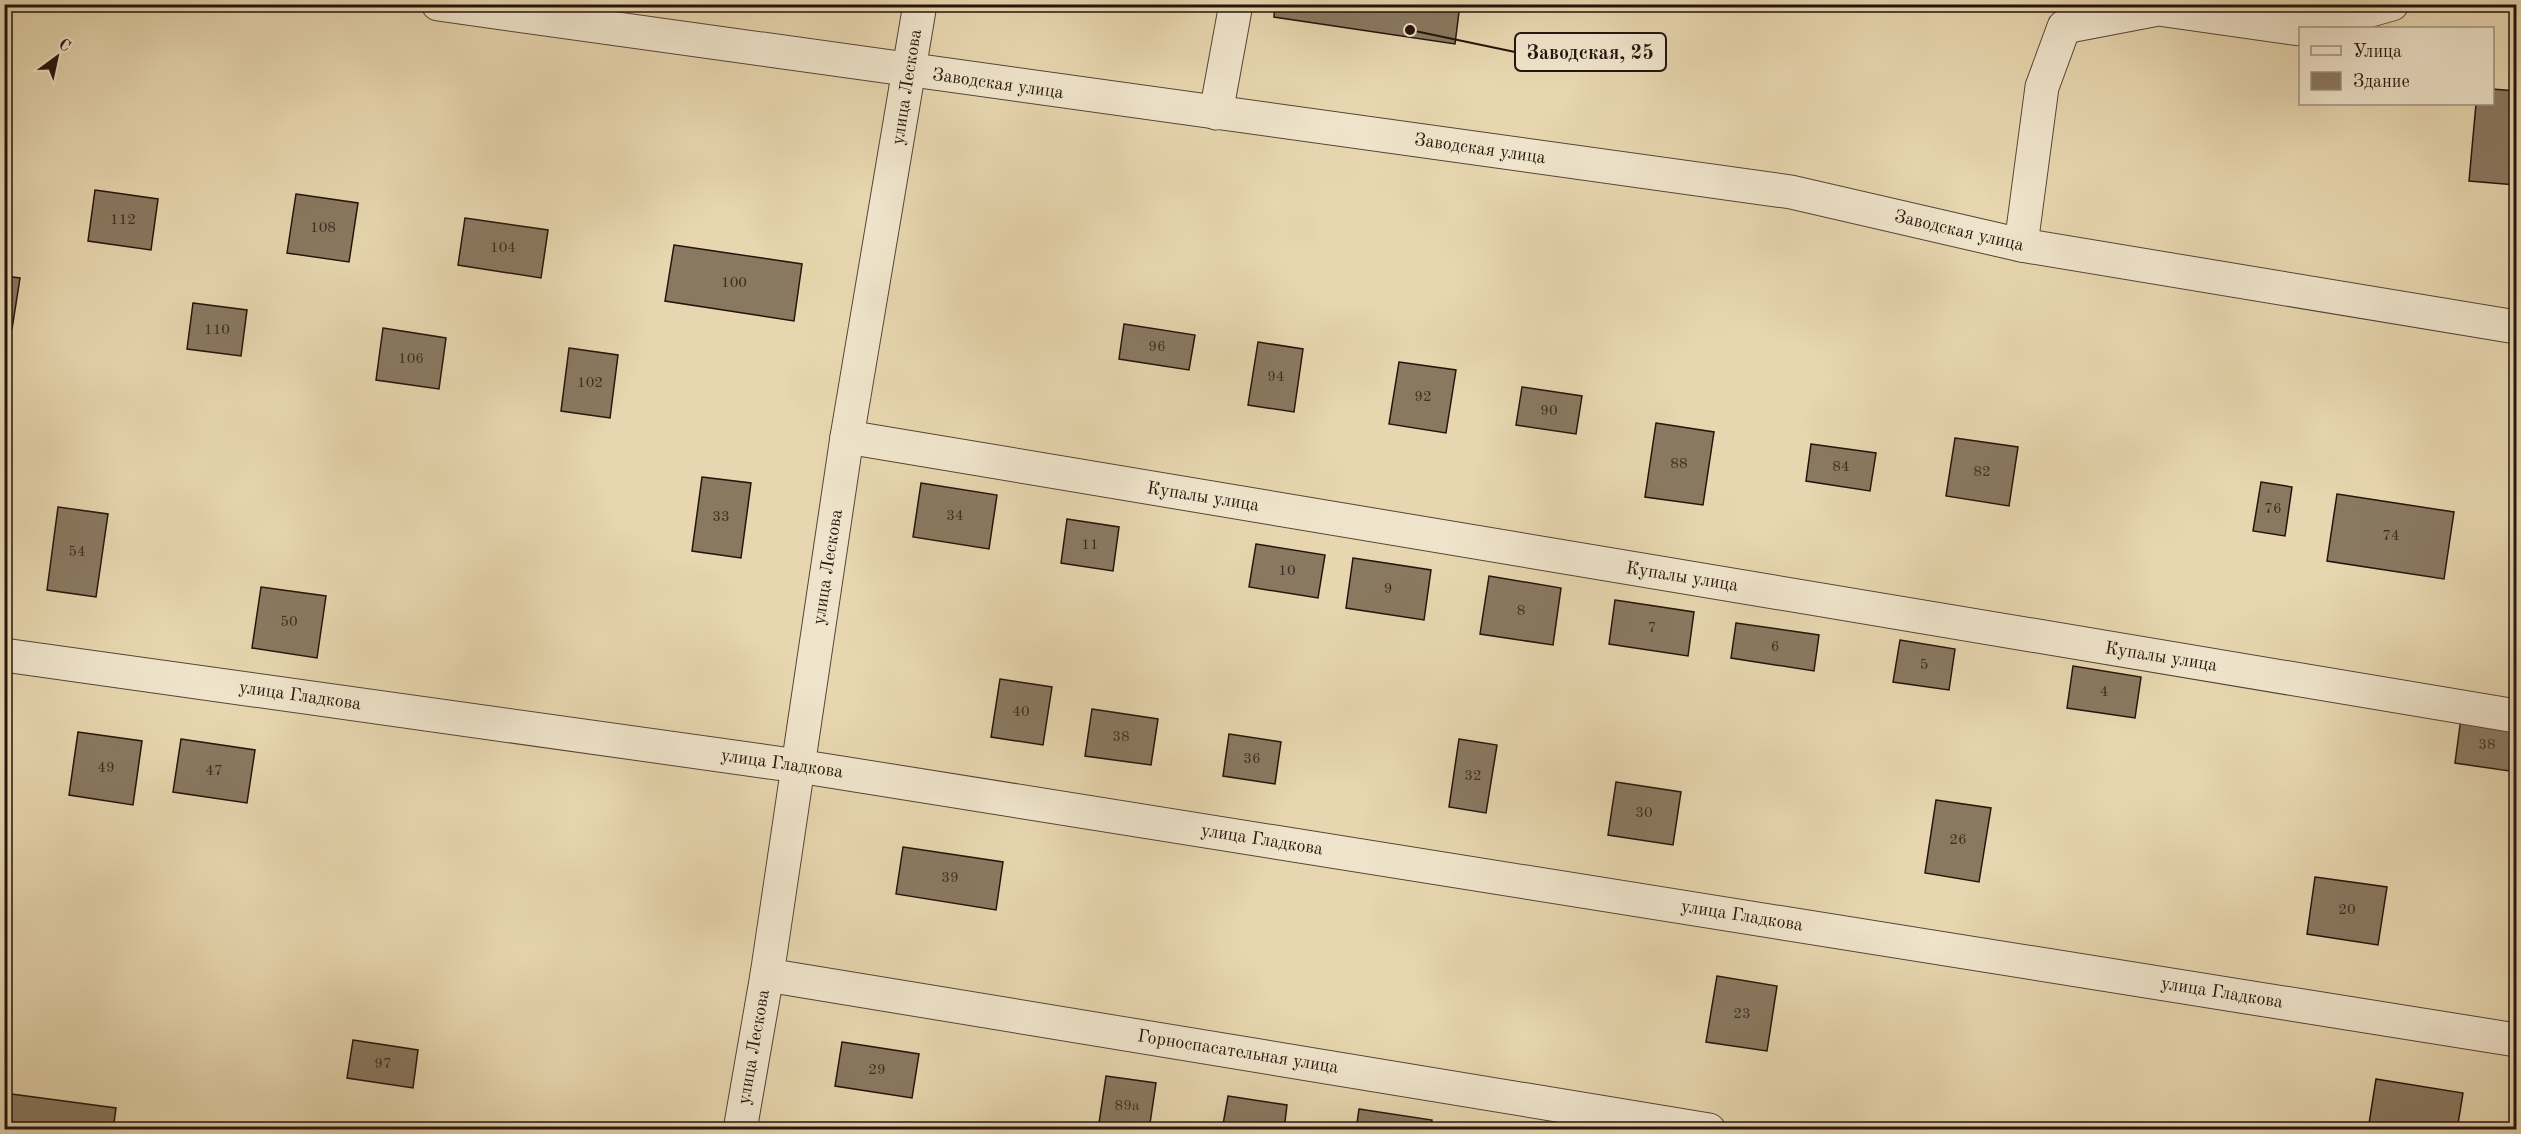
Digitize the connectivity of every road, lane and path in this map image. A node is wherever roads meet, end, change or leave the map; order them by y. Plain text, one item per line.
1 (438, 4) edge
2 (920, 4) edge
3 (1236, 4) edge
4 (2392, 4) edge
5 (2310, 27) edge
6 (2299, 29) edge
7 (910, 72) junction
8 (1216, 113) junction
9 (2021, 245) junction
10 (2517, 327) edge
11 (848, 437) junction
12 (4, 655) edge
13 (2517, 716) edge
14 (798, 766) junction
15 (767, 975) junction
16 (2517, 1040) edge
17 (740, 1130) edge
18 (1709, 1130) edge

1 - 7 street, Заводская улица
2 - 7 street, улица Лескова
3 - 8 street
4 - 5 street
6 - 9 street
7 - 8 street, Заводская улица
7 - 11 street, улица Лескова
8 - 9 street, Заводская улица
9 - 10 street, Заводская улица
11 - 13 street, Купалы улица
11 - 14 street, улица Лескова
12 - 14 street, улица Гладкова
14 - 15 street, улица Лескова
14 - 16 street, улица Гладкова
15 - 17 street, улица Лескова
15 - 18 street, Горноспасательная улица

